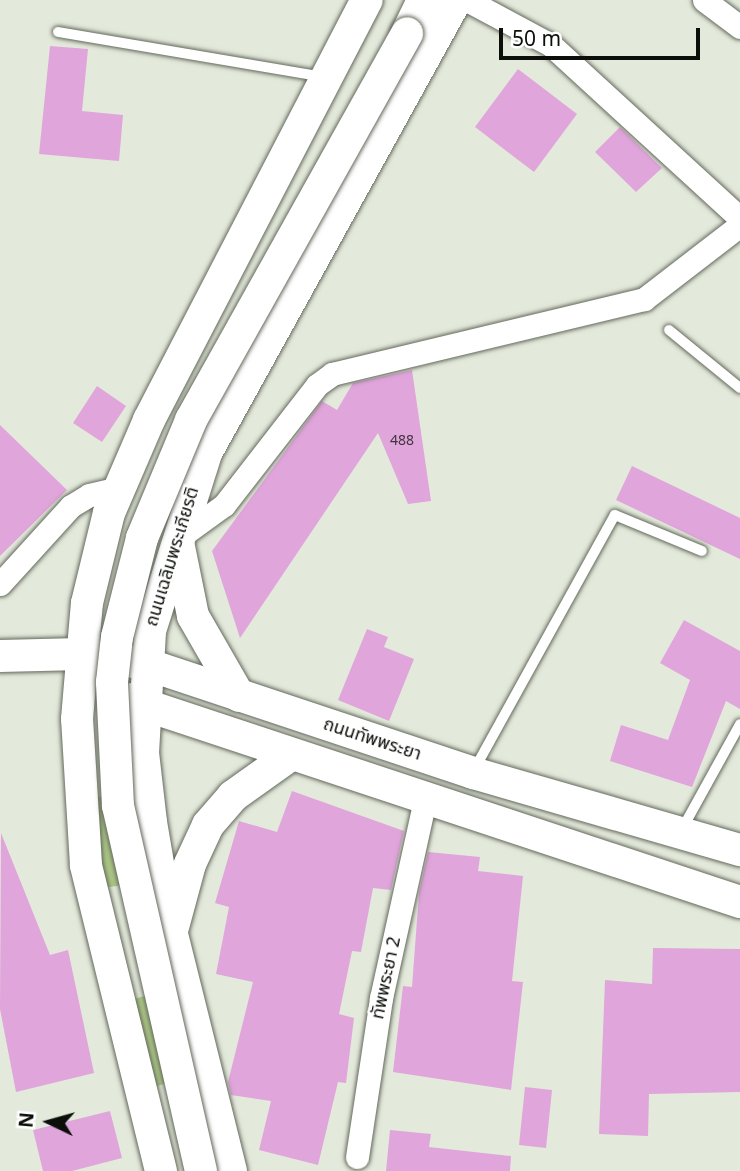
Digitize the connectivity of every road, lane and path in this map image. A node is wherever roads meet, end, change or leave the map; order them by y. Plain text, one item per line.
1 (368, 0) edge
2 (423, 0) edge
3 (456, 0) edge
4 (467, 0) edge
5 (704, 0) edge
6 (740, 27) edge
7 (58, 32) dead end
8 (324, 77) junction
9 (740, 218) edge
10 (740, 225) edge
11 (669, 330) dead end
12 (740, 388) edge
13 (149, 420) junction
14 (206, 453) junction
15 (119, 488) junction
16 (177, 539) junction
17 (702, 551) dead end
18 (0, 584) edge
19 (81, 654) junction
20 (0, 656) edge
21 (146, 664) junction
22 (79, 686) junction
23 (239, 696) junction
24 (144, 703) junction
25 (740, 724) edge
26 (289, 756) junction
27 (473, 773) junction
28 (425, 800) junction
29 (679, 833) junction
30 (740, 850) edge
31 (740, 902) edge
32 (169, 919) junction
33 (100, 927) junction
34 (357, 1157) dead end
35 (161, 1171) edge
36 (201, 1171) edge
37 (231, 1171) edge

1 - 8 main road
2 - 36 main road, bridge
3 - 14 main road, ถนนเฉลิมพระเกียรติ
4 - 9 street
5 - 6 street
7 - 8 lane
8 - 13 main road
10 - 16 street
11 - 12 lane
13 - 14 main road
13 - 15 main road
14 - 16 main road, ถนนเฉลิมพระเกียรติ
15 - 18 street
15 - 19 main road
16 - 21 main road, ถนนเฉลิมพระเกียรติ
16 - 23 main road
17 - 27 lane
19 - 20 main road, ถนนทัพพระยา
19 - 21 main road, ถนนทัพพระยา
19 - 22 main road
21 - 23 main road, ถนนทัพพระยา
21 - 24 main road, ถนนเฉลิมพระเกียรติ
22 - 24 main road
22 - 33 main road
23 - 27 main road, ถนนทัพพระยา
24 - 26 main road
24 - 32 main road, ถนนเฉลิมพระเกียรติ
25 - 29 lane
26 - 28 main road
26 - 32 main road
27 - 29 main road, ถนนทัพพระยา
28 - 31 main road
28 - 34 street, ทัพพระยา 2
29 - 30 main road, ถนนทัพพระยา
32 - 33 main road
32 - 37 main road, ถนนเฉลิมพระเกียรติ
33 - 35 main road

